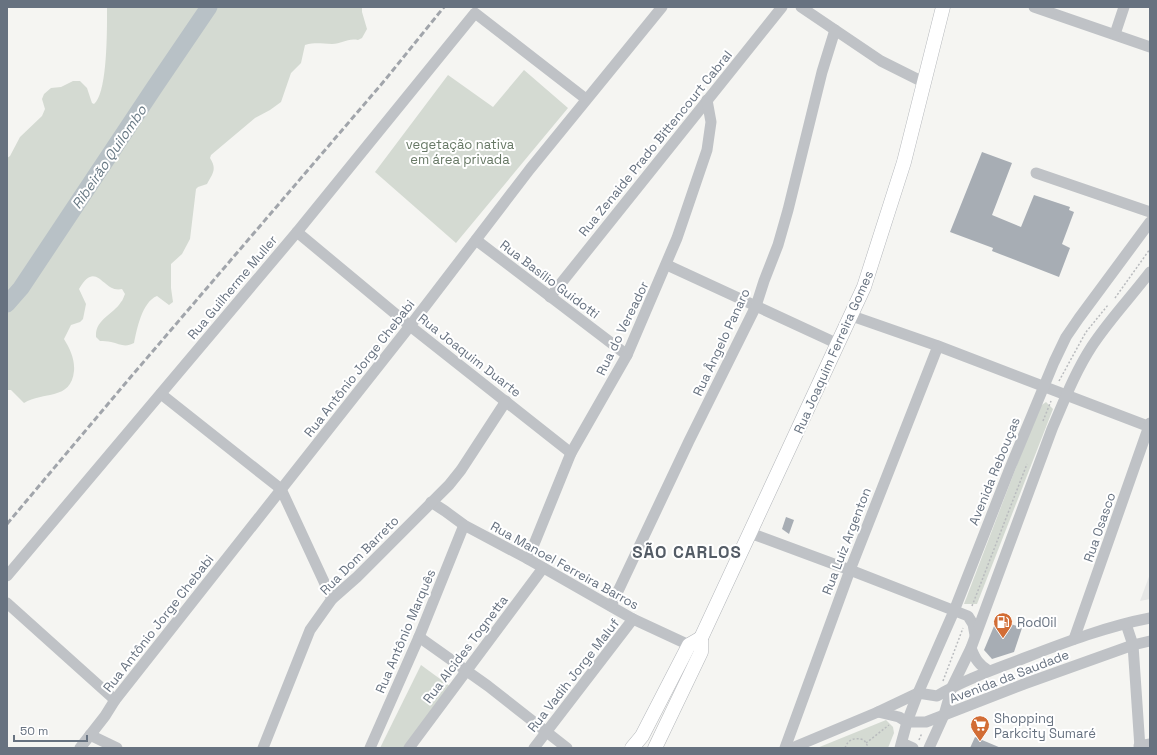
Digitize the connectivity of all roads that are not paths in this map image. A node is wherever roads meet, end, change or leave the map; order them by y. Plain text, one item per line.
1 (662, 7) edge
2 (782, 7) edge
3 (801, 7) edge
4 (943, 7) edge
5 (1034, 7) edge
6 (1124, 7) edge
7 (835, 30) junction
8 (1115, 34) junction
9 (1150, 46) edge
10 (925, 83) junction
11 (586, 99) junction
12 (707, 100) junction
13 (1036, 173) dead end
14 (1150, 212) edge
15 (1150, 222) edge
16 (297, 232) junction
17 (476, 240) junction
18 (667, 265) junction
19 (1149, 276) edge
20 (550, 296) junction
21 (756, 306) junction
22 (852, 316) junction
23 (410, 326) junction
24 (838, 344) junction
25 (938, 346) junction
26 (627, 355) junction
27 (1043, 387) junction
28 (161, 394) junction
29 (1067, 396) junction
30 (506, 400) junction
31 (1150, 426) edge
32 (571, 452) junction
33 (281, 489) junction
34 (431, 502) junction
35 (464, 525) junction
36 (750, 533) junction
37 (528, 558) junction
38 (543, 568) junction
39 (850, 570) junction
40 (7, 576) edge
41 (332, 599) junction
42 (7, 603) edge
43 (611, 606) junction
44 (954, 611) junction
45 (1150, 618) edge
46 (633, 619) junction
47 (1126, 624) junction
48 (419, 636) junction
49 (975, 636) junction
50 (1074, 639) junction
51 (1150, 641) edge
52 (695, 642) junction
53 (1133, 645) junction
54 (971, 648) junction
55 (466, 671) junction
56 (989, 672) junction
57 (952, 687) junction
58 (918, 693) junction
59 (115, 700) junction
60 (878, 712) junction
61 (944, 716) junction
62 (903, 719) junction
63 (547, 732) junction
64 (90, 735) junction
65 (901, 746) edge
66 (1143, 746) edge
67 (110, 747) edge
68 (80, 748) edge
69 (263, 748) edge
70 (370, 748) edge
71 (409, 748) edge
72 (534, 748) edge
73 (567, 748) edge
74 (632, 748) edge
75 (655, 748) edge
76 (785, 748) edge
77 (792, 748) edge
78 (913, 748) edge
79 (930, 748) edge

1 - 11 street, Rua Antônio Jorge Chebabi
2 - 12 street, Rua Zenaide Prado Bittencourt Cabral
3 - 7 street
4 - 10 main road, Rua Joaquim Ferreira Gomes
5 - 8 street
6 - 8 street
7 - 10 street
7 - 21 street, Rua Ângelo Panaro
8 - 9 street
10 - 22 main road, Rua Joaquim Ferreira Gomes
11 - 16 street, Rua Guilherme Muller
11 - 17 street, Rua Antônio Jorge Chebabi
12 - 18 street, Rua do Vereador
12 - 20 street, Rua Zenaide Prado Bittencourt Cabral
13 - 14 street
15 - 27 street, Avenida Rebouças
16 - 23 street, Rua Joaquim Duarte
16 - 28 street, Rua Guilherme Muller
17 - 20 street, Rua Basílio Guidotti
17 - 23 street, Rua Antônio Jorge Chebabi
18 - 21 street
18 - 26 street, Rua do Vereador
19 - 29 street
20 - 26 street, Rua Basílio Guidotti
21 - 24 street
21 - 43 street, Rua Ângelo Panaro
22 - 24 main road, Rua Joaquim Ferreira Gomes
22 - 25 street
23 - 30 street, Rua Joaquim Duarte
23 - 33 street, Rua Antônio Jorge Chebabi
24 - 36 main road, Rua Joaquim Ferreira Gomes
25 - 27 street
25 - 39 street, Rua Luiz Argenton
26 - 32 street, Rua do Vereador
27 - 29 street
27 - 44 street, Avenida Rebouças
28 - 33 street
28 - 40 street, Rua Guilherme Muller
29 - 31 street
29 - 49 street
30 - 32 street, Rua Joaquim Duarte
30 - 34 street, Rua Dom Barreto
31 - 50 street, Rua Osasco
32 - 37 street, Rua do Vereador
33 - 41 street
33 - 59 street, Rua Antônio Jorge Chebabi
34 - 35 street, Rua Manoel Ferreira Barros
34 - 41 street, Rua Dom Barreto
35 - 37 street, Rua Manoel Ferreira Barros
35 - 48 street, Rua Antônio Marquês
36 - 39 street
36 - 52 main road, Rua Joaquim Ferreira Gomes
37 - 38 street, Rua Manoel Ferreira Barros
38 - 43 street, Rua Manoel Ferreira Barros
38 - 55 street, Rua Alcides Tognetta
39 - 44 street
39 - 76 street, Rua Luiz Argenton
41 - 69 street, Rua Dom Barreto
42 - 59 street
43 - 46 street, Rua Manoel Ferreira Barros
44 - 49 street
44 - 58 street, Avenida Rebouças
45 - 47 street, Avenida da Saudade
46 - 52 street, Rua Manoel Ferreira Barros
46 - 63 street, Rua Vadih Jorge Maluf
47 - 50 street, Avenida da Saudade
47 - 53 street
48 - 55 street
48 - 70 street, Rua Antônio Marquês
49 - 54 street
50 - 56 street, Avenida da Saudade
51 - 53 street, Avenida da Saudade
52 - 74 main road, Rua Joaquim Ferreira Gomes
52 - 75 main road, Rua Joaquim Ferreira Gomes
53 - 61 street, Avenida da Saudade
53 - 66 street
54 - 56 street
54 - 57 street
55 - 63 street
55 - 71 street, Rua Alcides Tognetta
56 - 57 street, Avenida da Saudade
57 - 58 street, Avenida da Saudade
57 - 61 street
58 - 60 street
58 - 62 street, Avenida Rebouças
59 - 64 street, Rua Antônio Jorge Chebabi
60 - 62 street, Avenida da Saudade
60 - 77 street
61 - 62 street, Avenida da Saudade
61 - 79 street
62 - 65 street, Avenida Rebouças
63 - 72 street, Rua Vadih Jorge Maluf
63 - 73 street
64 - 67 street
64 - 68 street, Rua Antônio Jorge Chebabi
65 - 78 street

